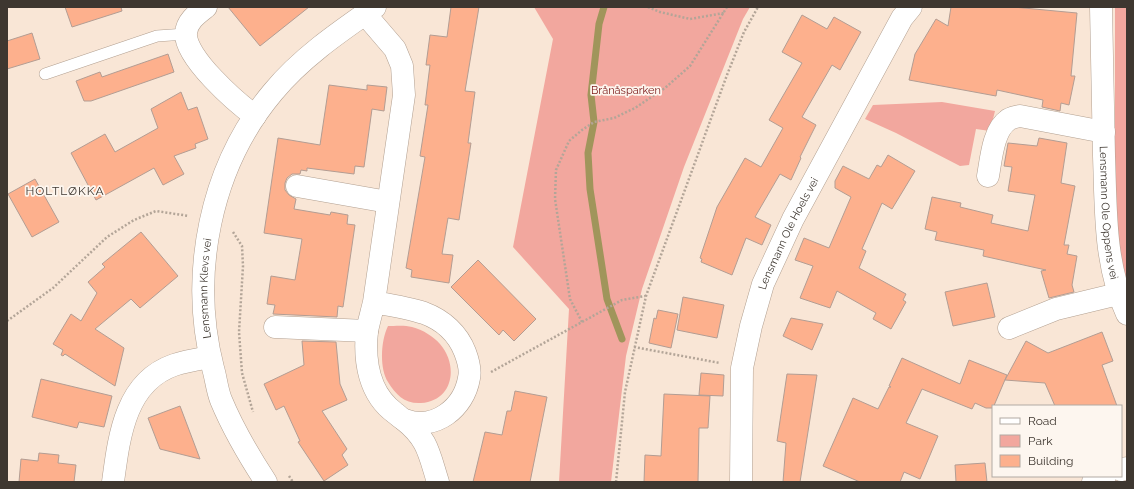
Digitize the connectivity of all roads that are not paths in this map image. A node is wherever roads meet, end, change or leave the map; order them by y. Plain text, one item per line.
1 (206, 7) edge
2 (911, 7) edge
3 (1101, 7) edge
4 (370, 10) edge
5 (186, 34) junction
6 (44, 74) dead end
7 (255, 116) junction
8 (1104, 132) junction
9 (988, 176) dead end
10 (297, 186) dead end
11 (388, 202) junction
12 (1118, 294) junction
13 (374, 302) junction
14 (1127, 314) edge
15 (275, 327) dead end
16 (1008, 328) dead end
17 (367, 331) junction
18 (210, 357) junction
19 (404, 420) junction
20 (1103, 477) edge
21 (114, 482) edge
22 (266, 482) edge
23 (438, 482) edge
24 (741, 482) edge
25 (1093, 482) edge

1 - 5 street
2 - 24 street, Lensmann Ole Hoels vei
3 - 8 street, Lensmann Ole Oppens vei
4 - 7 street, Lensmann Klevs vei
4 - 11 street, Lensmann Klevs vei
5 - 6 lane
5 - 7 street
7 - 18 street, Lensmann Klevs vei
8 - 9 street, Lensmann Ole Oppens vei
8 - 12 street, Lensmann Ole Oppens vei
10 - 11 street
11 - 13 street, Lensmann Klevs vei
12 - 14 street, Lensmann Ole Oppens vei
12 - 16 street, Lensmann Ole Oppens vei
13 - 17 street, Lensmann Klevs vei
13 - 19 street
15 - 17 street
17 - 19 street, Lensmann Klevs vei
18 - 21 street
18 - 22 street, Lensmann Klevs vei
19 - 23 street, Lensmann Klevs vei
20 - 25 street

